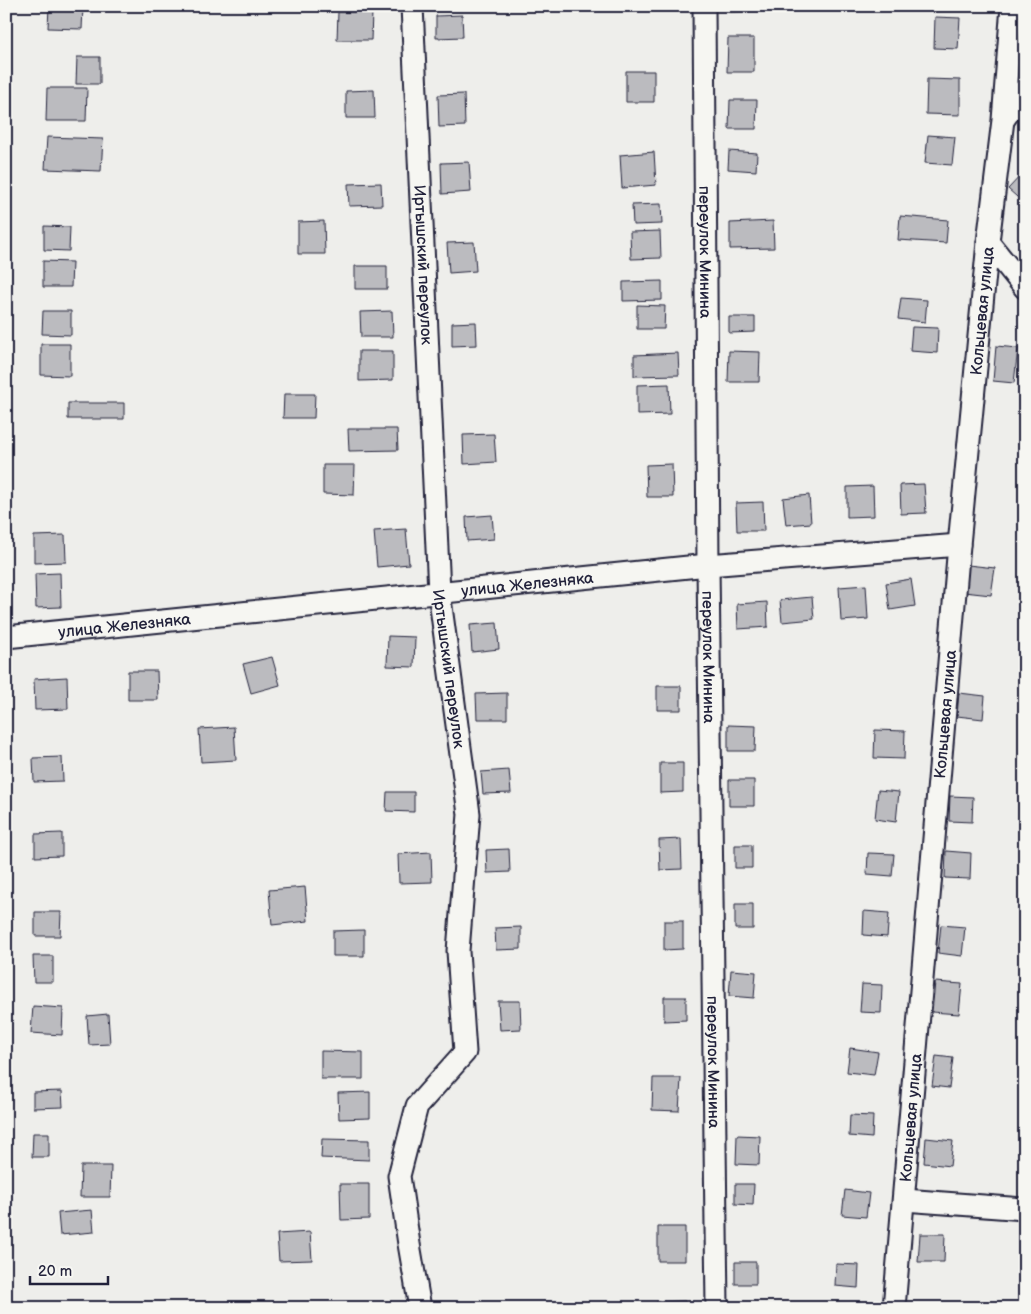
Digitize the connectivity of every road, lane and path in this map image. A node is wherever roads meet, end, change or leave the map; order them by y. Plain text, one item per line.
1 (412, 6) edge
2 (704, 6) edge
3 (1012, 6) edge
4 (1025, 89) edge
5 (1003, 120) junction
6 (988, 242) junction
7 (1025, 288) edge
8 (959, 544) junction
9 (708, 565) junction
10 (439, 592) junction
11 (6, 637) edge
12 (904, 1200) junction
13 (1025, 1209) edge
14 (420, 1308) edge
15 (717, 1308) edge
16 (894, 1308) edge

1 - 10 street, Иртышский переулок
2 - 9 street, переулок Минина
3 - 5 street, Кольцевая улица
4 - 5 street, Кольцевая улица
5 - 6 street, Кольцевая улица
6 - 7 street
6 - 8 street, Кольцевая улица
8 - 9 street, улица Железняка
8 - 12 street, Кольцевая улица
9 - 10 street, улица Железняка
9 - 15 street, переулок Минина
10 - 11 street, улица Железняка
10 - 14 street, Иртышский переулок
12 - 13 street
12 - 16 street, Кольцевая улица

